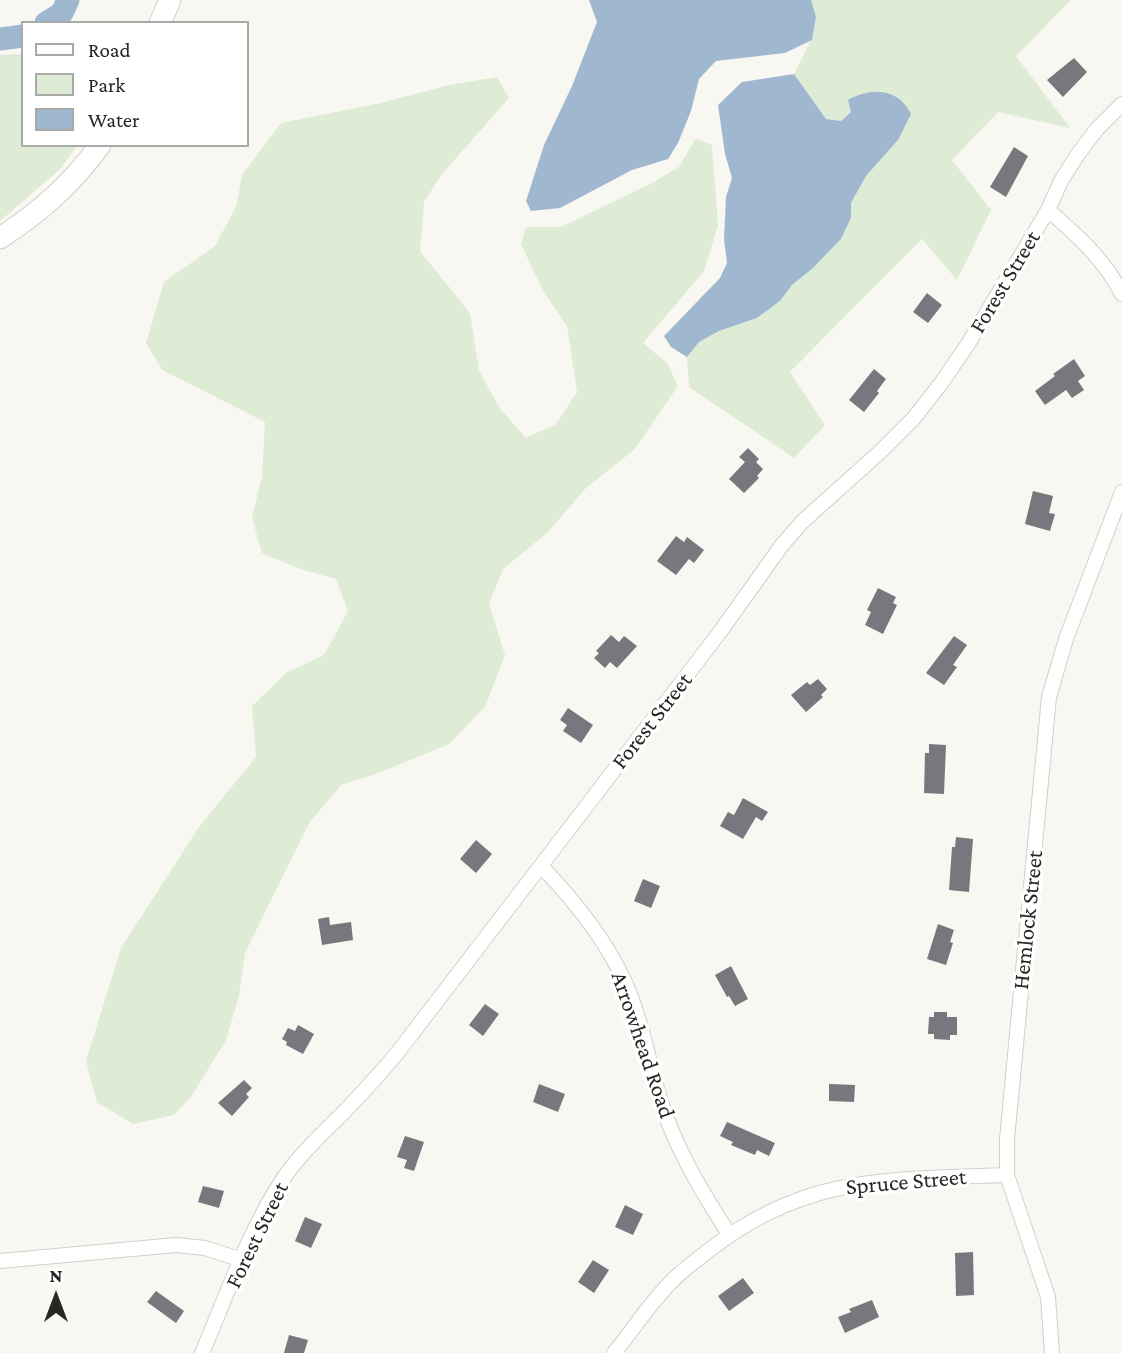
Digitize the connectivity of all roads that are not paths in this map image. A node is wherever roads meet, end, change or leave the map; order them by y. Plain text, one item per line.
1 (170, 0) edge
2 (161, 21) edge
3 (1122, 104) edge
4 (98, 147) edge
5 (1048, 209) junction
6 (0, 238) edge
7 (1122, 294) edge
8 (1122, 492) edge
9 (541, 866) junction
10 (1007, 1175) junction
11 (729, 1234) junction
12 (242, 1259) junction
13 (0, 1261) edge
14 (202, 1353) edge
15 (614, 1353) edge
16 (1052, 1353) edge

1 - 2 street
3 - 5 street, Forest Street
4 - 6 street
5 - 7 street
5 - 9 street, Forest Street
8 - 10 street, Hemlock Street
9 - 11 street, Arrowhead Road
9 - 12 street, Forest Street
10 - 11 street, Spruce Street
10 - 16 street, Hemlock Street
11 - 15 street, Spruce Street
12 - 13 street
12 - 14 street, Forest Street

